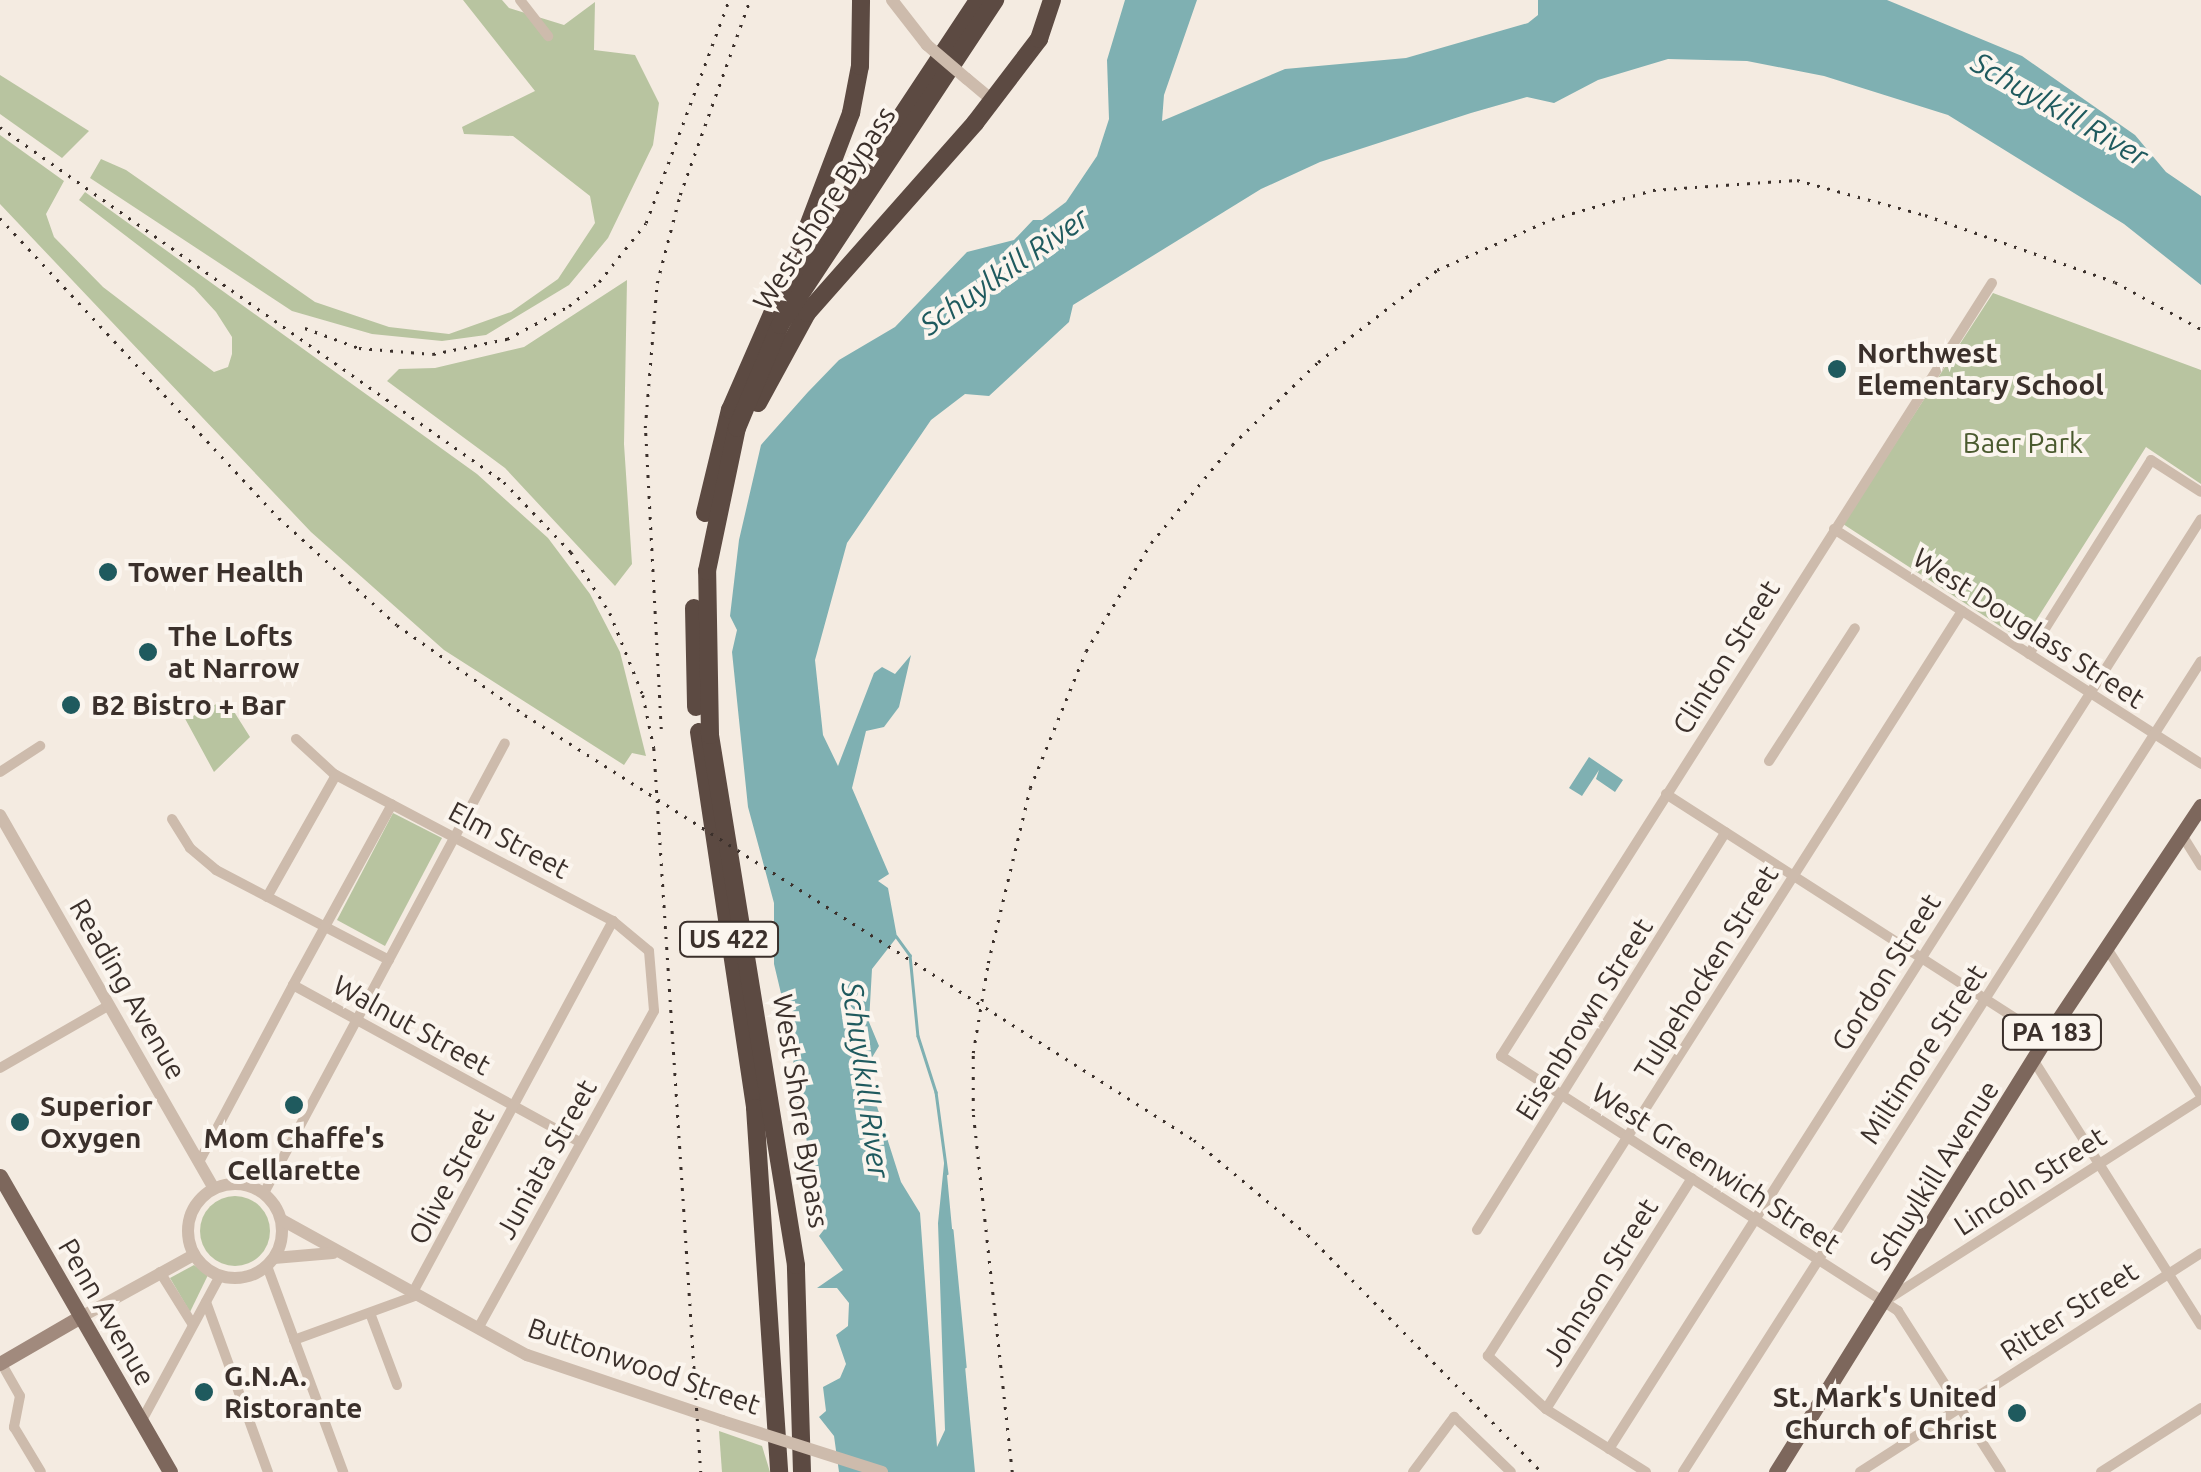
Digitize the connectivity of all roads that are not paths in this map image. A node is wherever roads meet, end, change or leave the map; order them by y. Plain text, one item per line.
1 (520, 0) edge
2 (862, 0) edge
3 (892, 0) edge
4 (978, 0) edge
5 (995, 0) edge
6 (1052, 0) edge
7 (548, 36) dead end
8 (990, 99) junction
9 (1992, 283) dead end
10 (730, 410) junction
11 (2201, 492) edge
12 (2201, 520) edge
13 (1834, 530) junction
14 (707, 571) junction
15 (1962, 611) junction
16 (1855, 628) dead end
17 (2029, 654) junction
18 (2201, 661) edge
19 (2092, 694) junction
20 (2155, 735) junction
21 (296, 739) dead end
22 (505, 743) dead end
23 (40, 746) dead end
24 (1769, 761) dead end
25 (2201, 764) edge
26 (0, 772) edge
27 (336, 776) junction
28 (1666, 794) junction
29 (392, 804) junction
30 (2201, 806) edge
31 (0, 814) edge
32 (172, 819) dead end
33 (1726, 832) junction
34 (2182, 835) junction
35 (455, 836) junction
36 (2201, 864) edge
37 (1794, 875) junction
38 (267, 897) junction
39 (613, 921) junction
40 (324, 927) junction
41 (2108, 950) junction
42 (1922, 956) junction
43 (389, 960) junction
44 (293, 985) junction
45 (1985, 998) junction
46 (108, 1006) junction
47 (654, 1011) joint
48 (356, 1021) junction
49 (2046, 1038) junction
50 (1500, 1056) joint
51 (2034, 1061) junction
52 (0, 1068) edge
53 (1562, 1096) junction
54 (2201, 1097) edge
55 (514, 1106) junction
56 (1628, 1138) junction
57 (580, 1142) junction
58 (198, 1162) junction
59 (2099, 1164) junction
60 (0, 1176) edge
61 (1692, 1178) junction
62 (214, 1188) junction
63 (264, 1193) junction
64 (1755, 1219) junction
65 (282, 1220) junction
66 (1477, 1230) dead end
67 (2201, 1253) edge
68 (194, 1255) junction
69 (345, 1256) junction
70 (1818, 1260) junction
71 (270, 1262) junction
72 (160, 1272) junction
73 (2168, 1274) junction
74 (220, 1276) junction
75 (414, 1295) junction
76 (206, 1302) junction
77 (1884, 1302) junction
78 (370, 1313) junction
79 (81, 1317) junction
80 (192, 1325) junction
81 (2201, 1325) edge
82 (478, 1329) junction
83 (294, 1340) junction
84 (1, 1362) edge
85 (397, 1385) dead end
86 (1960, 1408) junction
87 (2201, 1408) edge
88 (1546, 1409) junction
89 (141, 1422) junction
90 (1609, 1449) junction
91 (40, 1472) edge
92 (170, 1472) edge
93 (268, 1472) edge
94 (344, 1472) edge
95 (779, 1472) edge
96 (802, 1472) edge
97 (882, 1472) edge
98 (1413, 1472) edge
99 (1511, 1472) edge
100 (1646, 1472) edge
101 (1683, 1472) edge
102 (1776, 1472) edge
103 (1860, 1472) edge
104 (2001, 1472) edge
105 (2101, 1472) edge

1 - 7 street
2 - 10 highway
3 - 8 street, bridge
4 - 10 highway, West Shore Bypass / US 422
5 - 14 highway, West Shore Bypass / US 422
6 - 8 highway
8 - 14 highway
9 - 13 street, Clinton Street
10 - 95 highway, West Shore Bypass / US 422
11 - 17 street
12 - 19 street, Gordon Street
13 - 15 street, West Douglass Street
13 - 28 street, Clinton Street
14 - 96 highway, West Shore Bypass / US 422
15 - 17 street, West Douglass Street
15 - 37 street, Tulpehocken Street
16 - 24 street
17 - 19 street, West Douglass Street
18 - 20 street, Miltimore Street
19 - 20 street, West Douglass Street
19 - 42 street, Gordon Street
20 - 25 street, West Douglass Street
20 - 45 street, Miltimore Street
21 - 27 street, Elm Street
22 - 35 street
23 - 26 street
27 - 29 street, Elm Street
27 - 38 street
28 - 33 street
28 - 50 street, Clinton Street
29 - 35 street, Elm Street
29 - 40 street
30 - 34 main road, Schuylkill Avenue / PA 183
31 - 46 street, Reading Avenue
32 - 38 street
33 - 37 street
33 - 53 street, Eisenbrown Street
34 - 36 street
34 - 41 main road, Schuylkill Avenue / PA 183
35 - 39 street, Elm Street
35 - 43 street
37 - 42 street
37 - 56 street, Tulpehocken Street
38 - 40 street
39 - 47 street, Elm Street
39 - 55 street, Olive Street
40 - 43 street
40 - 44 street
41 - 49 main road, Schuylkill Avenue / PA 183
41 - 54 street
42 - 45 street
42 - 64 street, Gordon Street
43 - 48 street
44 - 48 street, Walnut Street
44 - 58 street, Walnut Street
45 - 49 street
45 - 70 street, Miltimore Street
46 - 52 street
46 - 58 street, Reading Avenue
47 - 57 street, Juniata Street
48 - 55 street, Walnut Street
48 - 63 street
49 - 51 main road, Schuylkill Avenue / PA 183
50 - 53 street, West Greenwich Street
51 - 59 street
51 - 77 main road, Schuylkill Avenue / PA 183
53 - 56 street, West Greenwich Street
53 - 66 street, Eisenbrown Street
54 - 59 street, Lincoln Street
55 - 57 street, Walnut Street
55 - 75 street, Olive Street
56 - 61 street, West Greenwich Street
56 - 88 street, Tulpehocken Street
57 - 82 street, Juniata Street
58 - 62 street, Reading Avenue
59 - 73 street
59 - 77 street, Lincoln Street
60 - 79 main road, Penn Avenue
61 - 64 street, West Greenwich Street
61 - 88 street, Johnson Street
62 - 63 street
62 - 68 street
63 - 65 street
64 - 70 street, West Greenwich Street
64 - 90 street, Gordon Street
65 - 69 street, Buttonwood Street
65 - 71 street
67 - 73 street, Ritter Street
68 - 72 street
68 - 74 street
69 - 71 street
69 - 75 street, Buttonwood Street
70 - 77 street, West Greenwich Street
70 - 101 street, Miltimore Street
71 - 74 street
71 - 83 street
72 - 79 street
72 - 80 street
73 - 81 street
73 - 86 street, Ritter Street
74 - 76 street
75 - 78 street
75 - 82 street, Buttonwood Street
76 - 80 street
76 - 93 street
77 - 86 street, West Greenwich Street
77 - 102 main road, Schuylkill Avenue / PA 183
78 - 83 street
78 - 85 street
79 - 84 main road
79 - 89 main road, Penn Avenue
80 - 89 street
82 - 97 street, Buttonwood Street, bridge
83 - 94 street
84 - 91 street
86 - 103 street, Ritter Street
86 - 104 street, West Greenwich Street
87 - 105 street
88 - 90 street
89 - 92 main road, Penn Avenue
90 - 100 street
98 - 99 street

